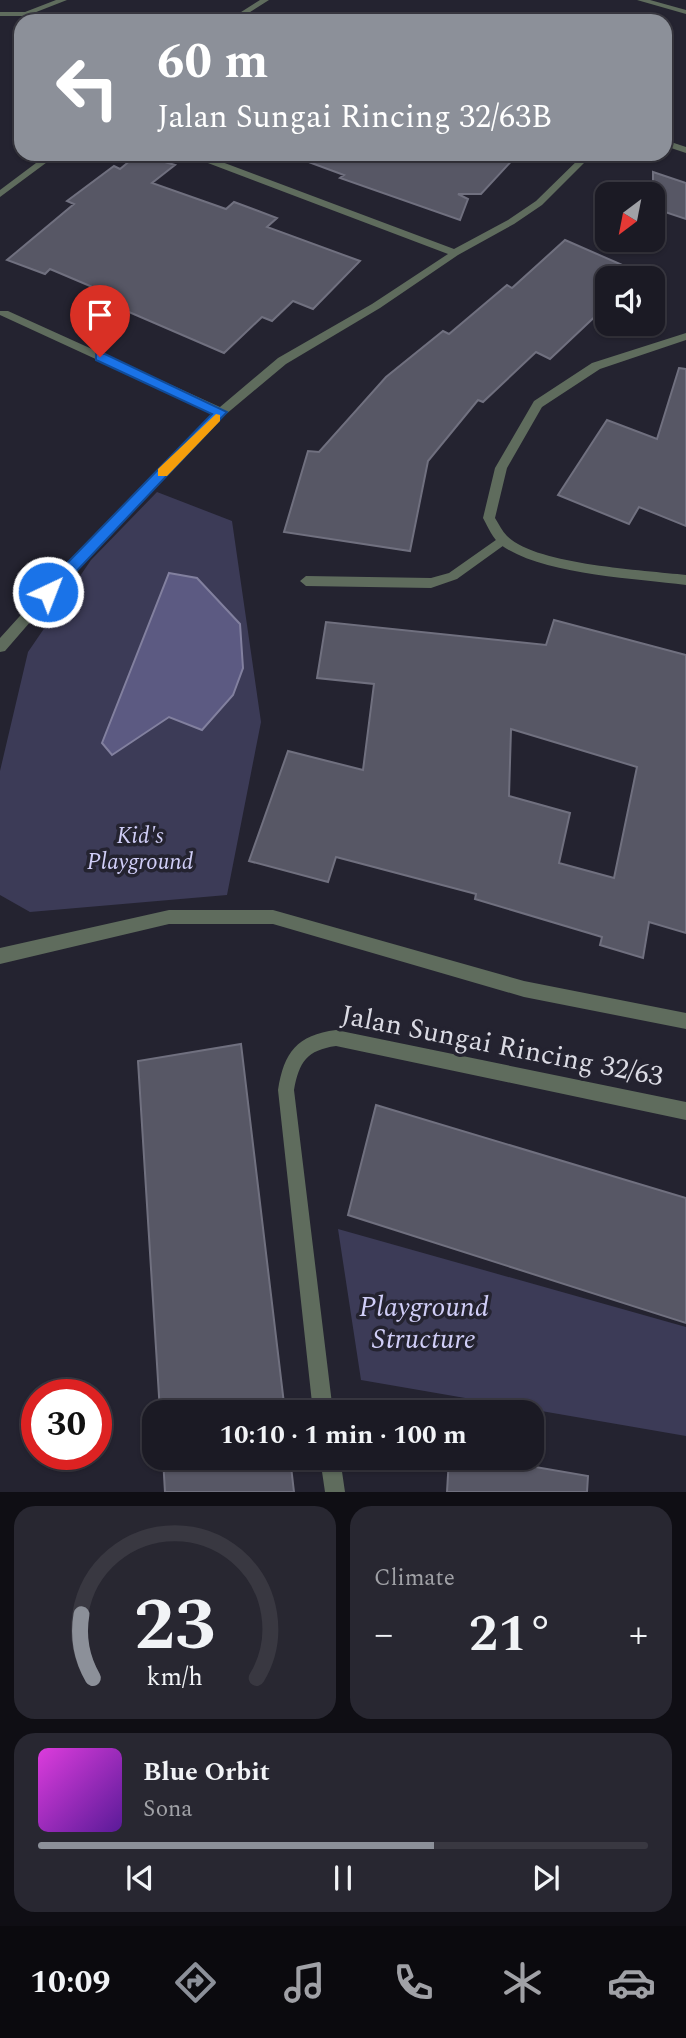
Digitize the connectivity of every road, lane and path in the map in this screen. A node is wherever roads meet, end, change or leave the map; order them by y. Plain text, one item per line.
1 (63, 0) edge
2 (265, 0) edge
3 (641, 0) edge
4 (686, 12) edge
5 (0, 14) edge
6 (242, 14) edge
7 (45, 161) edge
8 (211, 161) edge
9 (582, 161) edge
10 (0, 194) edge
11 (455, 253) junction
12 (4, 313) dead end
13 (686, 336) edge
14 (221, 412) junction
15 (503, 540) junction
16 (686, 580) edge
17 (306, 582) dead end
18 (0, 644) edge
19 (0, 956) edge
20 (686, 1021) edge
21 (686, 1111) edge
22 (322, 1400) edge
23 (332, 1470) edge
24 (335, 1492) edge

1 - 5 street
2 - 6 street
3 - 4 street
7 - 10 street
8 - 11 street
9 - 11 street
11 - 14 street
12 - 14 street
13 - 15 street
14 - 18 street
15 - 16 street
15 - 17 street
19 - 20 street
21 - 22 street, Jalan Sungai Rincing 32/63
23 - 24 street

